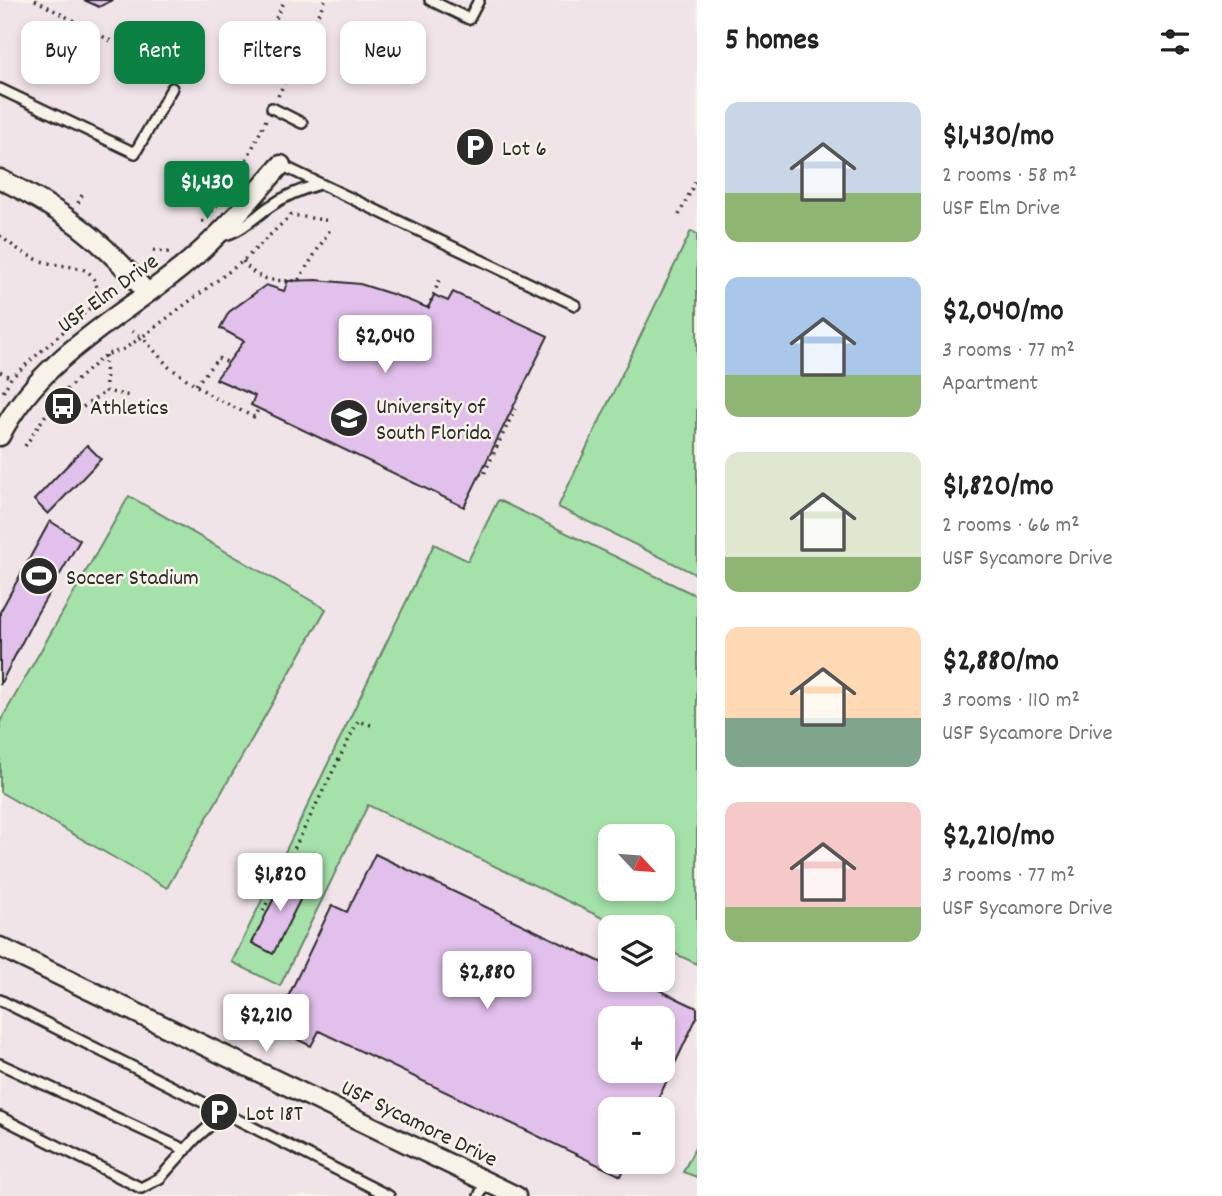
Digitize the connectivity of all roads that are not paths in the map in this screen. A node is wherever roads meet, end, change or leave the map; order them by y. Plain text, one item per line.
1 (430, 0) edge
2 (479, 0) edge
3 (172, 88) dead end
4 (0, 89) edge
5 (272, 108) dead end
6 (302, 122) dead end
7 (281, 165) joint
8 (0, 179) edge
9 (320, 184) junction
10 (219, 236) junction
11 (147, 293) junction
12 (575, 305) dead end
13 (0, 436) edge
14 (0, 947) edge
15 (0, 1000) edge
16 (0, 1064) edge
17 (224, 1113) junction
18 (0, 1116) edge
19 (186, 1150) junction
20 (483, 1189) edge
21 (389, 1196) edge
22 (516, 1196) edge

1 - 2 lane
3 - 4 lane
5 - 6 lane
7 - 9 lane
7 - 10 street, USF Elm Drive
8 - 11 street
9 - 10 lane
9 - 12 lane
10 - 11 street, USF Elm Drive
11 - 13 street, USF Elm Drive
14 - 20 street, USF Sycamore Drive
15 - 17 lane
16 - 19 lane
17 - 19 lane
17 - 21 lane
18 - 19 lane
20 - 22 street, USF Sycamore Drive

